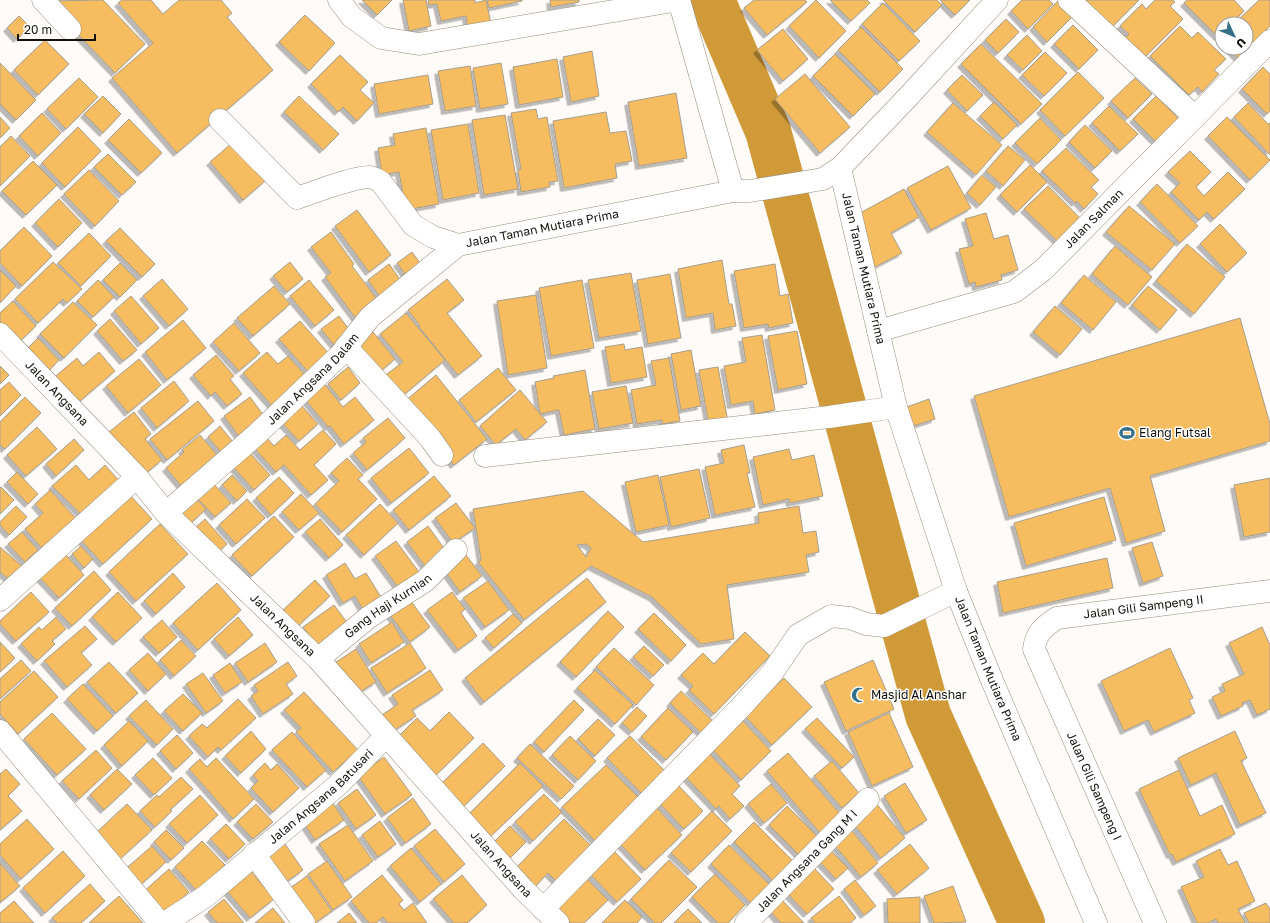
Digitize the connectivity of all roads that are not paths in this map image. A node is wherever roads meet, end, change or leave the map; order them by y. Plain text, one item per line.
1 (43, 0) edge
2 (339, 0) edge
3 (679, 0) edge
4 (997, 0) edge
5 (1069, 0) edge
6 (70, 29) dead end
7 (1270, 41) edge
8 (1195, 117) junction
9 (220, 120) dead end
10 (831, 173) junction
11 (741, 191) junction
12 (458, 245) junction
13 (878, 331) junction
14 (0, 334) edge
15 (346, 347) junction
16 (896, 407) junction
17 (442, 455) dead end
18 (485, 456) dead end
19 (137, 477) junction
20 (166, 513) junction
21 (456, 550) dead end
22 (956, 591) junction
23 (1270, 591) edge
24 (0, 600) edge
25 (1034, 649) joint
26 (318, 659) junction
27 (0, 731) edge
28 (386, 736) junction
29 (868, 799) dead end
30 (254, 854) junction
31 (551, 916) edge
32 (160, 923) edge
33 (165, 923) edge
34 (304, 923) edge
35 (746, 923) edge
36 (1096, 923) edge
37 (1155, 923) edge

1 - 6 street
2 - 3 street
3 - 11 street
4 - 10 street
5 - 8 street
7 - 8 street, Jalan Salman
8 - 13 street, Jalan Salman
9 - 12 street, Jalan Taman Mutiara Prima
10 - 11 street, Jalan Taman Mutiara Prima
10 - 13 street, Jalan Taman Mutiara Prima
11 - 12 street, Jalan Taman Mutiara Prima
12 - 15 street, Jalan Angsana Dalam
13 - 16 street, Jalan Taman Mutiara Prima
14 - 19 street, Jalan Angsana
15 - 17 street
15 - 20 street, Jalan Angsana Dalam
16 - 18 street
16 - 22 street, Jalan Taman Mutiara Prima
19 - 20 street, Jalan Angsana
19 - 24 street
20 - 26 street, Jalan Angsana
21 - 26 street, Gang Haji Kurnian
22 - 31 street
22 - 36 street, Jalan Taman Mutiara Prima
23 - 25 street, Jalan Gili Sampeng II
25 - 37 street, Jalan Gili Sampeng I
26 - 28 street, Jalan Angsana
27 - 32 street
28 - 30 street, Jalan Angsana Batusari
28 - 31 street, Jalan Angsana
29 - 35 street, Jalan Angsana Gang M I
30 - 33 street, Jalan Angsana Batusari
30 - 34 street

